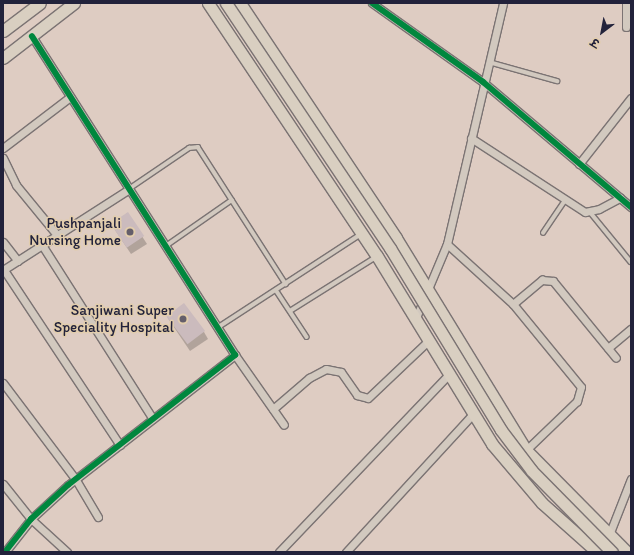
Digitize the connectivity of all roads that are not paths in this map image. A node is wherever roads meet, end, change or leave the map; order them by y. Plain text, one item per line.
1 (74, 3) edge
2 (208, 3) edge
3 (226, 3) edge
4 (240, 3) edge
5 (372, 3) edge
6 (503, 3) edge
7 (626, 3) edge
8 (37, 4) edge
9 (626, 27) dead end
10 (3, 31) edge
11 (32, 36) junction
12 (3, 58) edge
13 (488, 62) junction
14 (557, 81) dead end
15 (483, 82) junction
16 (70, 97) junction
17 (631, 98) edge
18 (471, 138) junction
19 (3, 148) edge
20 (3, 158) edge
21 (579, 164) junction
22 (347, 166) junction
23 (5, 169) edge
24 (327, 182) junction
25 (129, 189) junction
26 (620, 198) junction
27 (232, 200) junction
28 (565, 200) junction
29 (631, 207) edge
30 (591, 213) junction
31 (543, 233) dead end
32 (361, 234) junction
33 (57, 235) junction
34 (3, 242) edge
35 (447, 244) junction
36 (42, 245) junction
37 (165, 246) junction
38 (377, 256) junction
39 (18, 261) junction
40 (631, 262) edge
41 (3, 270) edge
42 (286, 284) junction
43 (276, 290) junction
44 (427, 291) junction
45 (513, 304) junction
46 (290, 311) junction
47 (415, 320) junction
48 (216, 329) junction
49 (631, 329) edge
50 (307, 337) dead end
51 (427, 342) junction
52 (608, 348) junction
53 (235, 355) junction
54 (616, 358) dead end
55 (448, 376) junction
56 (3, 383) edge
57 (273, 409) junction
58 (473, 414) junction
59 (154, 419) junction
60 (284, 425) dead end
61 (120, 445) junction
62 (526, 450) junction
63 (631, 479) edge
64 (76, 480) junction
65 (3, 484) edge
66 (98, 517) dead end
67 (31, 518) junction
68 (609, 535) junction
69 (593, 551) edge
70 (5, 552) edge
71 (67, 552) edge
72 (279, 552) edge
73 (346, 552) edge
74 (612, 552) edge
75 (627, 552) edge

1 - 11 main road
2 - 24 main road
3 - 74 main road, bridge
4 - 22 main road
5 - 15 street
6 - 13 street
7 - 9 street
8 - 10 main road
11 - 12 main road
11 - 16 street
13 - 14 lane
13 - 15 street
15 - 18 street
15 - 21 street
16 - 19 street
16 - 25 street
17 - 21 street
18 - 28 street
18 - 35 street
20 - 23 street
21 - 26 street
22 - 24 main road
22 - 44 main road
23 - 33 street
24 - 32 main road
25 - 27 lane
25 - 33 street
25 - 37 street
26 - 29 street
26 - 30 street
27 - 37 lane
27 - 42 lane
28 - 30 street
28 - 31 lane
30 - 40 lane
32 - 38 main road
32 - 42 lane
33 - 36 street
34 - 39 street
35 - 44 street
35 - 45 street
36 - 39 street
36 - 59 street
37 - 48 street
38 - 46 lane
38 - 47 main road
39 - 41 street
41 - 61 street
42 - 43 lane
43 - 46 lane
43 - 48 lane
44 - 47 street
44 - 62 main road
45 - 52 street
45 - 62 street
46 - 50 lane
47 - 51 main road
48 - 53 street
49 - 52 street
51 - 55 main road
51 - 57 street
52 - 54 street
53 - 57 street
53 - 59 street
55 - 58 main road
55 - 72 street
56 - 64 street
57 - 60 street
58 - 69 main road
58 - 73 street
59 - 61 street
61 - 64 street
62 - 68 main road
63 - 68 street
64 - 66 street
64 - 67 street
65 - 67 street
67 - 70 street
67 - 71 street
68 - 75 main road

